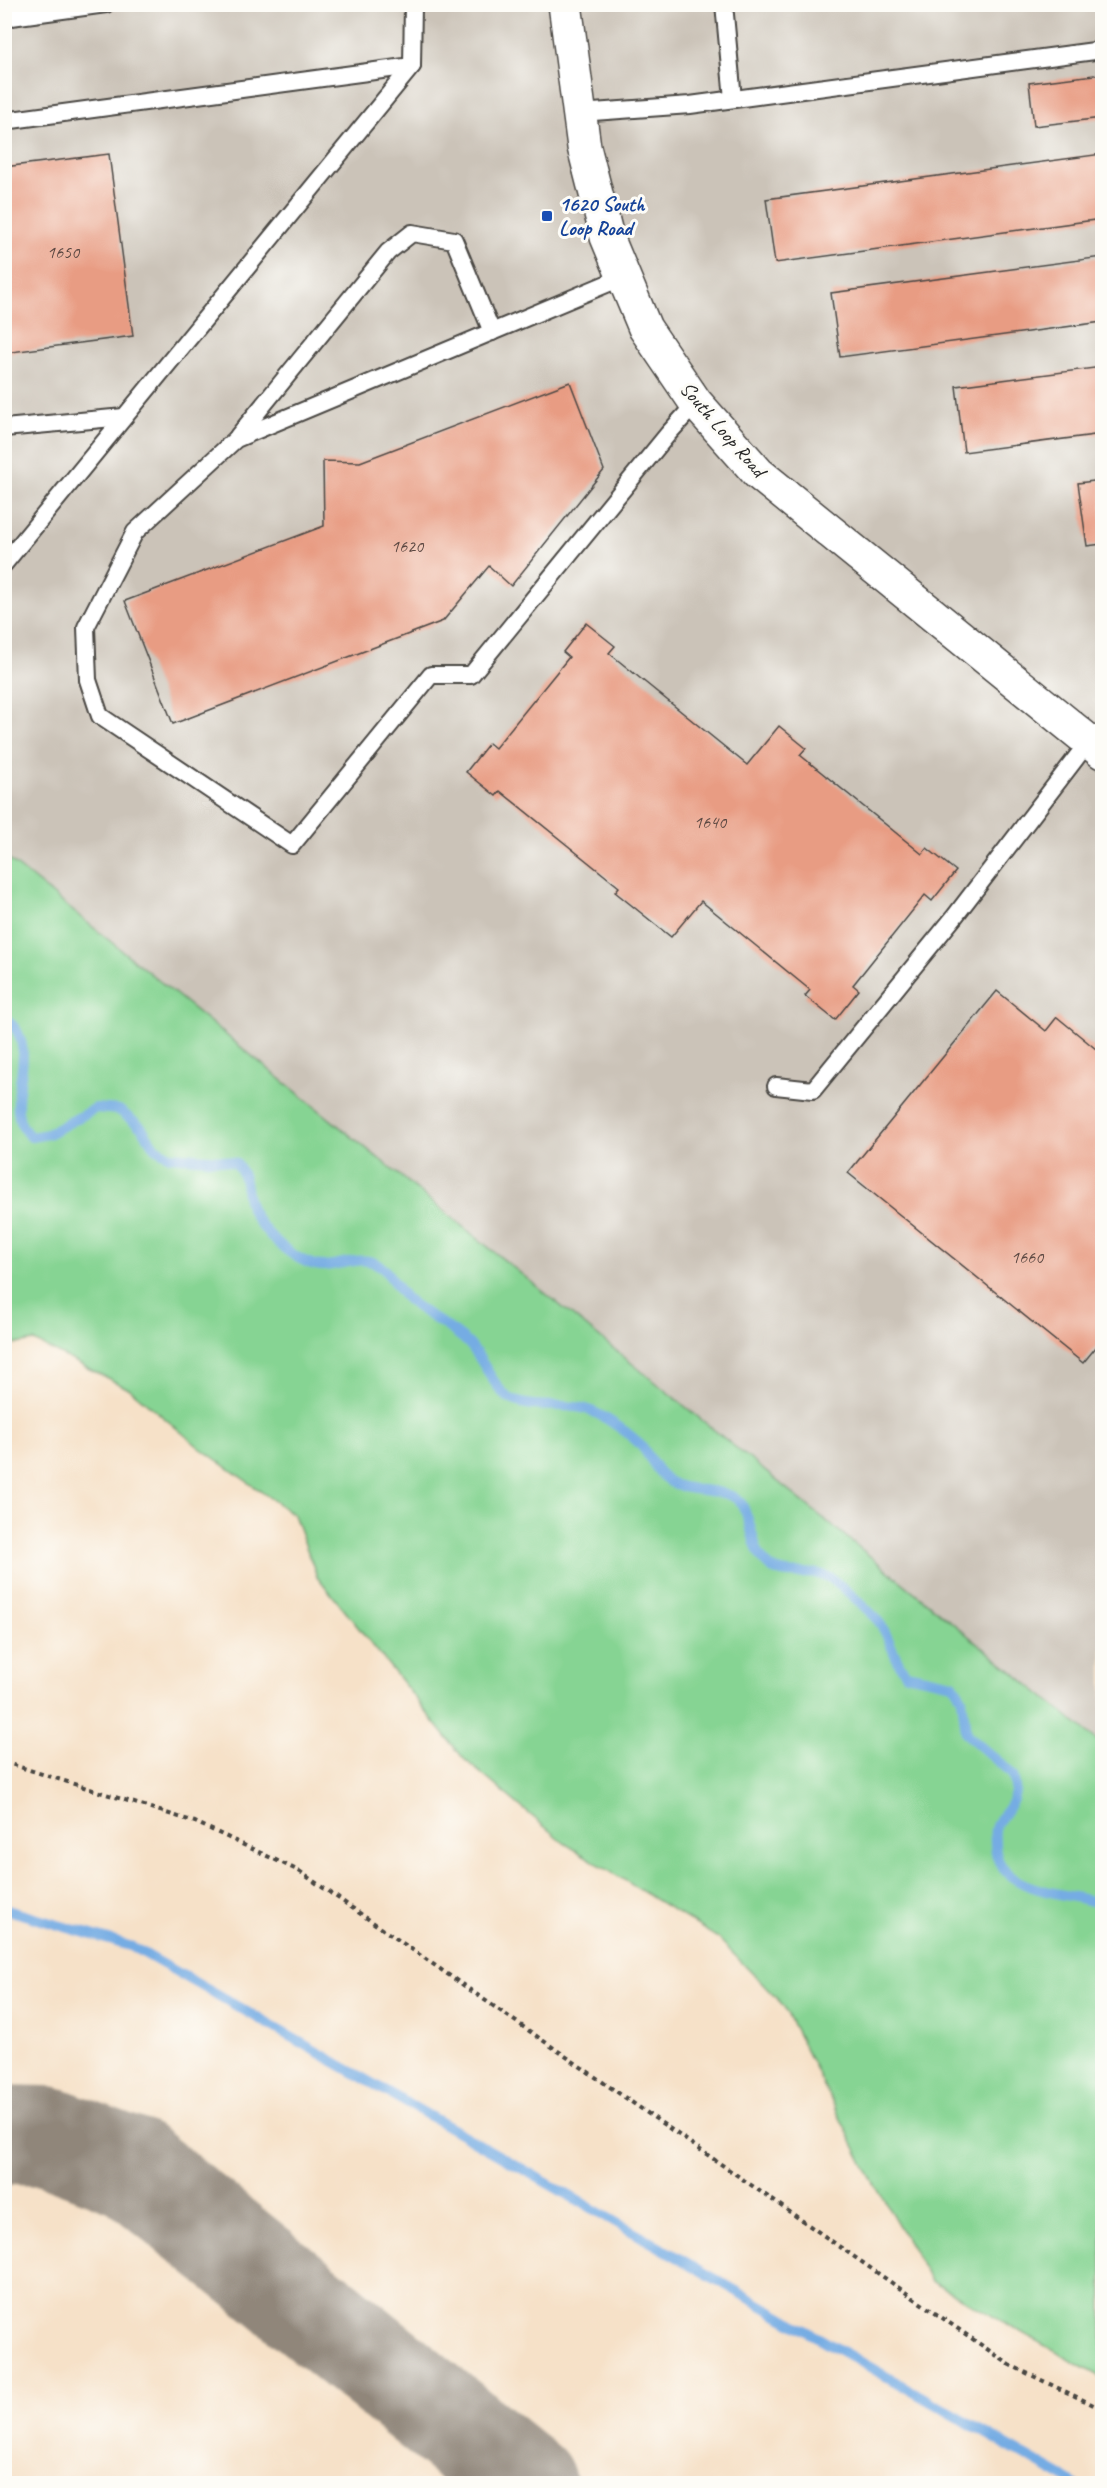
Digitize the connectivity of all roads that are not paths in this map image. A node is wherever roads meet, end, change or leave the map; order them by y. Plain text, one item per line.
1 (106, 4) edge
2 (413, 4) edge
3 (565, 4) edge
4 (724, 4) edge
5 (4, 18) edge
6 (1102, 50) edge
7 (411, 66) junction
8 (733, 99) junction
9 (579, 113) junction
10 (4, 121) edge
11 (624, 277) junction
12 (492, 332) junction
13 (696, 402) junction
14 (124, 417) junction
15 (4, 428) edge
16 (236, 439) junction
17 (4, 564) edge
18 (1096, 747) edge
19 (776, 1086) dead end

1 - 5 lane
2 - 7 lane
3 - 9 street, South Loop Road
4 - 8 lane
6 - 8 lane
7 - 10 lane
7 - 14 lane
8 - 9 lane
9 - 11 street, South Loop Road
11 - 12 lane
11 - 13 street, South Loop Road
12 - 16 lane
12 - 16 lane
13 - 16 lane
13 - 18 street, South Loop Road
14 - 15 lane
14 - 17 lane
18 - 19 lane

